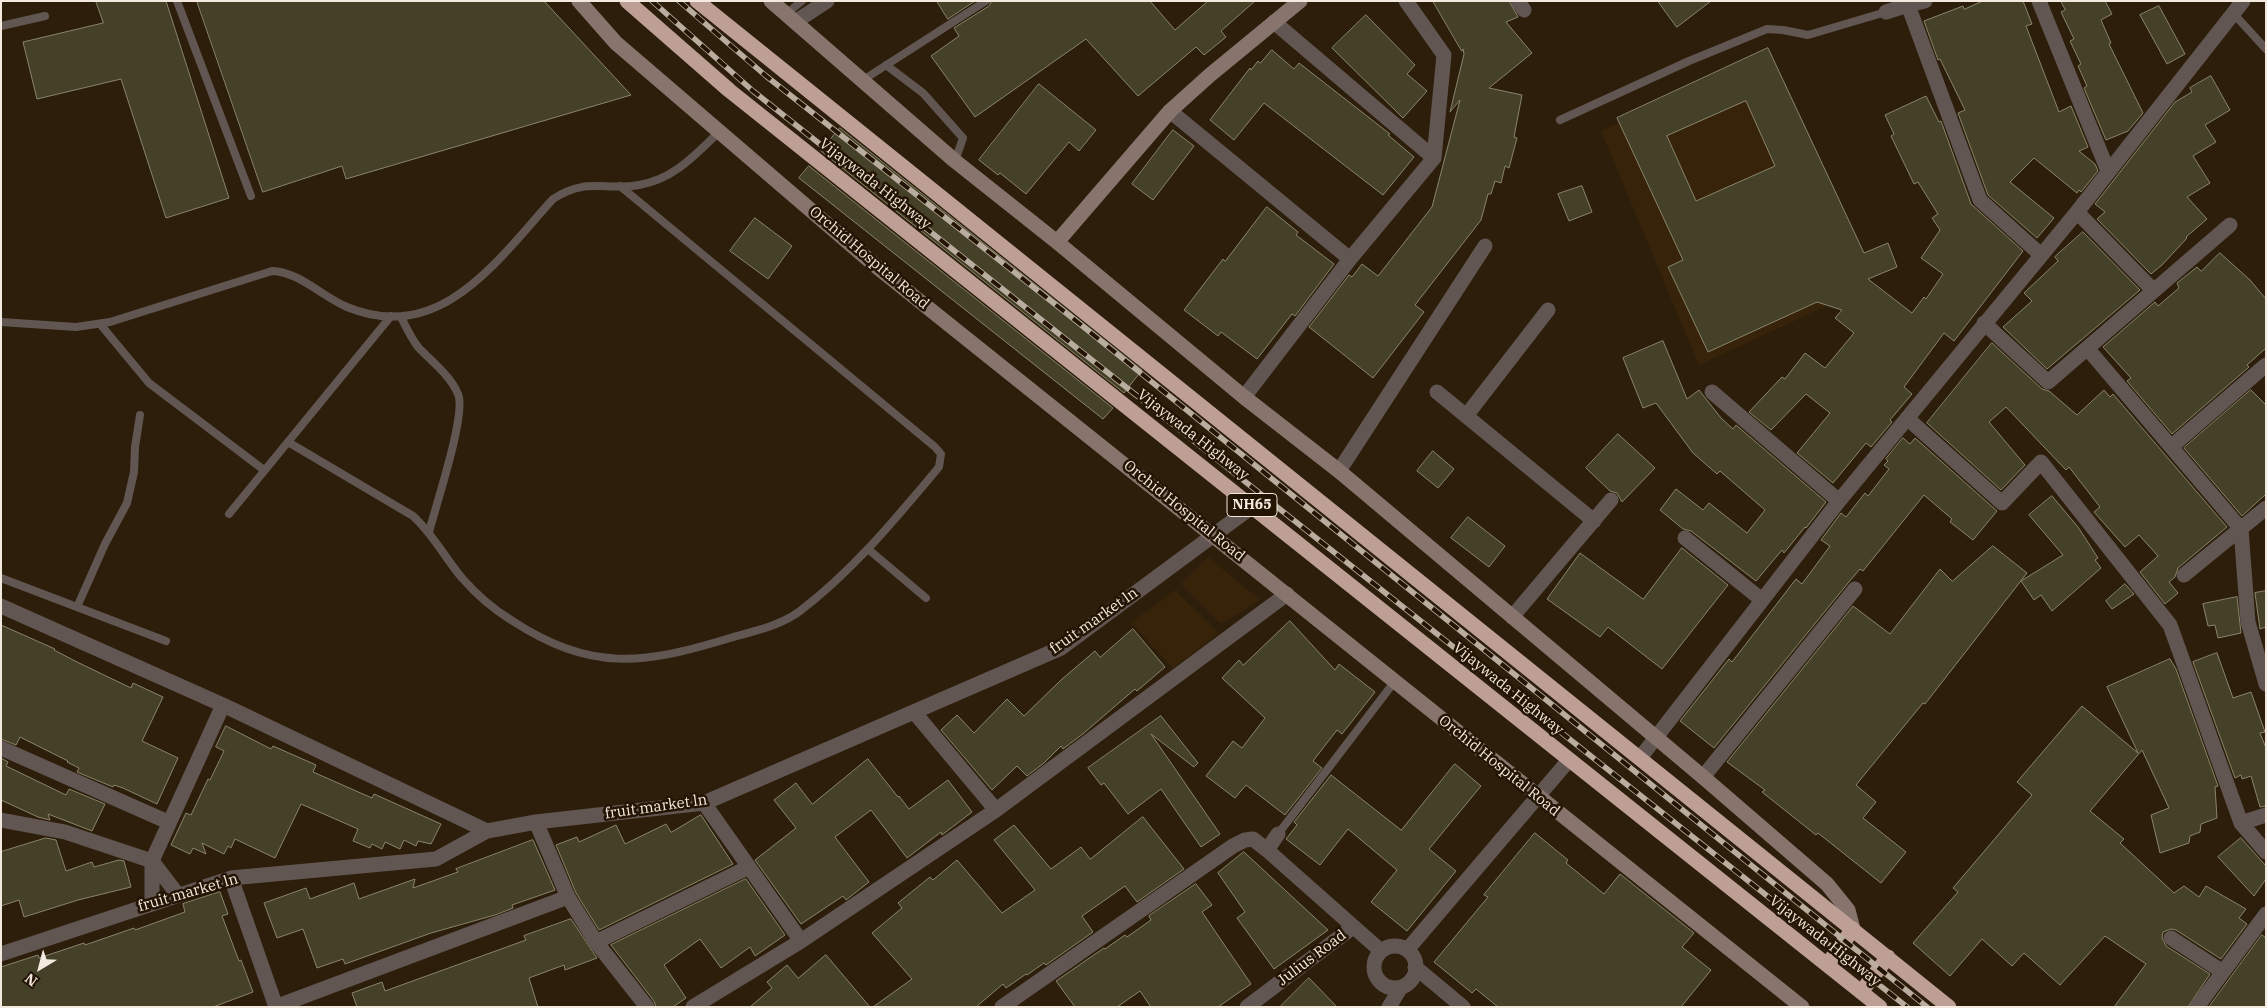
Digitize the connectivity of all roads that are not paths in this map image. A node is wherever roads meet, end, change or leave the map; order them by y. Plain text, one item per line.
1 (178, 1) edge
2 (580, 1) edge
3 (627, 1) edge
4 (697, 1) edge
5 (771, 1) edge
6 (827, 1) edge
7 (986, 1) edge
8 (1300, 1) edge
9 (1406, 1) edge
10 (1924, 1) edge
11 (2038, 1) edge
12 (2243, 1) edge
13 (1908, 5) junction
14 (795, 11) edge
15 (1886, 12) joint
16 (2234, 13) junction
17 (45, 16) dead end
18 (1274, 22) junction
19 (1, 26) edge
20 (2266, 49) edge
21 (886, 65) junction
22 (863, 80) junction
23 (1170, 111) junction
24 (1560, 120) dead end
25 (719, 132) junction
26 (1434, 158) junction
27 (955, 161) junction
28 (2108, 170) junction
29 (620, 186) junction
30 (251, 196) dead end
31 (2077, 212) junction
32 (2230, 225) dead end
33 (1057, 242) junction
34 (1485, 246) dead end
35 (2041, 255) junction
36 (1350, 259) junction
37 (2153, 290) junction
38 (1548, 310) dead end
39 (391, 316) junction
40 (401, 317) junction
41 (1, 322) edge
42 (1984, 323) junction
43 (100, 324) junction
44 (2087, 348) junction
45 (2266, 365) edge
46 (1437, 392) dead end
47 (1712, 392) dead end
48 (1244, 397) junction
49 (140, 415) dead end
50 (1466, 416) junction
51 (1907, 418) junction
52 (288, 442) junction
53 (2172, 446) junction
54 (264, 470) junction
55 (1339, 472) junction
56 (1611, 500) dead end
57 (1839, 501) junction
58 (1254, 506) junction
59 (2266, 508) edge
60 (228, 514) dead end
61 (1594, 521) junction
62 (2241, 529) junction
63 (429, 532) junction
64 (1215, 535) junction
65 (1686, 538) dead end
66 (868, 549) junction
67 (2184, 575) dead end
68 (1, 578) edge
69 (1855, 589) dead end
70 (1287, 594) junction
71 (926, 598) dead end
72 (1762, 600) junction
73 (1, 606) edge
74 (78, 607) junction
75 (1512, 618) junction
76 (166, 641) dead end
77 (1395, 681) junction
78 (2266, 684) edge
79 (223, 705) junction
80 (914, 712) junction
81 (1654, 738) junction
82 (1, 748) edge
83 (1640, 758) junction
84 (1570, 760) junction
85 (1703, 778) junction
86 (1538, 797) junction
87 (704, 803) junction
88 (996, 810) junction
89 (2266, 815) edge
90 (1, 820) edge
91 (168, 822) junction
92 (536, 822) junction
93 (2241, 823) junction
94 (487, 831) junction
95 (1278, 834) joint
96 (1267, 850) junction
97 (2266, 852) edge
98 (152, 861) junction
99 (749, 867) junction
100 (231, 878) junction
101 (178, 895) junction
102 (568, 897) junction
103 (152, 903) junction
104 (2266, 914) edge
105 (1353, 927) junction
106 (1853, 929) junction
107 (2171, 938) dead end
108 (801, 941) junction
109 (596, 942) junction
110 (1407, 950) junction
111 (1381, 951) junction
112 (1, 954) edge
113 (1888, 957) junction
114 (1827, 965) junction
115 (1415, 967) junction
116 (2223, 972) junction
117 (1400, 987) junction
118 (1862, 992) junction
119 (276, 1007) edge
120 (647, 1007) edge
121 (693, 1007) edge
122 (1002, 1007) edge
123 (1247, 1007) edge
124 (1389, 1007) edge
125 (1463, 1007) edge
126 (1802, 1007) edge
127 (1880, 1007) edge
128 (1949, 1007) edge
129 (2197, 1007) edge

1 - 30 lane
2 - 25 street, Orchid Hospital Road
3 - 58 highway, Vijaywada Highway / NH65
4 - 83 highway, Vijaywada Highway / NH65
5 - 14 street
6 - 14 street
7 - 21 lane
8 - 18 street
9 - 26 street
10 - 13 street
11 - 28 street
12 - 16 street
13 - 15 street
13 - 35 street
14 - 22 street
15 - 24 lane
16 - 20 lane
16 - 28 street
17 - 19 lane
18 - 23 street
18 - 26 street
21 - 22 lane
21 - 27 lane
22 - 27 street
23 - 33 street
23 - 36 street
25 - 29 lane
25 - 64 street, Orchid Hospital Road
26 - 36 street
27 - 33 street
28 - 31 street
29 - 40 lane
29 - 66 lane
31 - 35 street
31 - 37 street
32 - 37 street
33 - 48 street
34 - 55 street
35 - 42 street
36 - 48 street
37 - 44 street
38 - 50 street
39 - 40 lane
39 - 43 lane
39 - 52 lane
40 - 63 lane
41 - 43 lane
42 - 44 street
42 - 51 street
43 - 54 lane
44 - 53 street
45 - 53 street
46 - 50 street
47 - 57 street
48 - 55 street
49 - 74 lane
50 - 61 street
51 - 57 street
51 - 93 street
52 - 54 lane
52 - 63 lane
53 - 62 street
54 - 60 lane
55 - 75 street
56 - 61 street
57 - 72 street
58 - 64 street, fruit market ln
58 - 84 highway, Vijaywada Highway / NH65
59 - 62 street
61 - 75 street
62 - 67 street
62 - 78 street
63 - 66 lane
64 - 70 street, Orchid Hospital Road
64 - 80 street, fruit market ln
65 - 72 street
66 - 71 lane
68 - 74 lane
69 - 85 street
70 - 77 street, Orchid Hospital Road
70 - 88 street
72 - 81 street
73 - 79 street
74 - 76 lane
75 - 81 street
77 - 86 street, Orchid Hospital Road
77 - 95 lane
79 - 91 street
79 - 94 street
80 - 87 street, fruit market ln
80 - 88 street
81 - 83 street
81 - 85 street
82 - 91 street
83 - 106 highway, Vijaywada Highway / NH65
84 - 86 street
84 - 114 highway, Vijaywada Highway / NH65
85 - 106 street
86 - 110 street
86 - 126 street, Orchid Hospital Road
87 - 92 street, fruit market ln
87 - 99 street
88 - 108 street
89 - 93 street
90 - 98 street
91 - 98 street
92 - 94 street, fruit market ln
92 - 102 street
93 - 97 street
94 - 100 street, fruit market ln
95 - 96 street
96 - 105 street
96 - 122 street
98 - 101 street
98 - 103 street
99 - 108 street
99 - 109 street
100 - 101 street, fruit market ln
100 - 119 street
101 - 103 street, fruit market ln
102 - 109 street
102 - 119 street
103 - 112 street, fruit market ln
104 - 116 street
105 - 111 street
105 - 123 street, Julius Road
106 - 113 highway, Vijaywada Highway / NH65
106 - 114 highway
107 - 116 street
108 - 121 street
109 - 120 street
110 - 111 street
110 - 115 street
111 - 117 street
113 - 118 highway
113 - 128 highway, Vijaywada Highway / NH65
114 - 118 highway, Vijaywada Highway / NH65
115 - 117 street
115 - 125 street
116 - 129 street
117 - 124 street
118 - 127 highway, Vijaywada Highway / NH65

